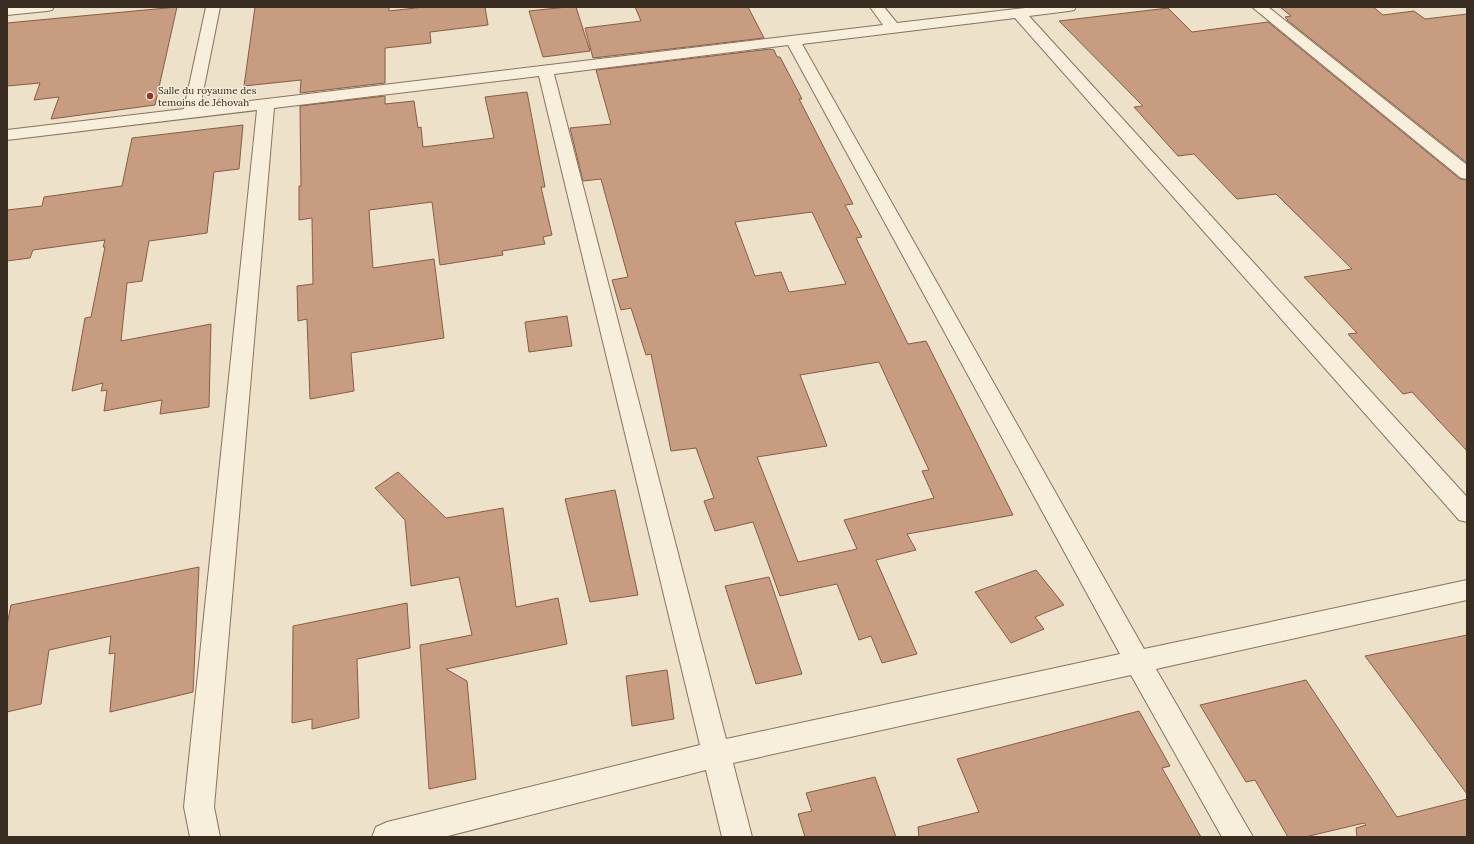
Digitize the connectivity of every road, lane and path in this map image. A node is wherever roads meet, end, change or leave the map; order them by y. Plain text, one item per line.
1 (47, 7) edge
2 (213, 7) edge
3 (877, 7) edge
4 (1069, 7) edge
5 (1259, 7) edge
6 (7, 11) edge
7 (1020, 14) junction
8 (892, 28) junction
9 (793, 40) junction
10 (545, 70) junction
11 (266, 104) junction
12 (191, 113) junction
13 (7, 135) edge
14 (1467, 174) edge
15 (1467, 513) edge
16 (1467, 590) edge
17 (1138, 661) junction
18 (716, 754) junction
19 (204, 837) edge
20 (387, 837) edge
21 (737, 837) edge
22 (1238, 837) edge

1 - 6 street
2 - 12 street
3 - 8 street
4 - 7 street
5 - 14 street
7 - 8 street
7 - 15 street
8 - 9 street
9 - 10 street
9 - 17 street
10 - 11 street
10 - 18 street
11 - 12 street
11 - 19 street
12 - 13 street
16 - 17 street
17 - 18 street
17 - 22 street
18 - 20 street
18 - 21 street

